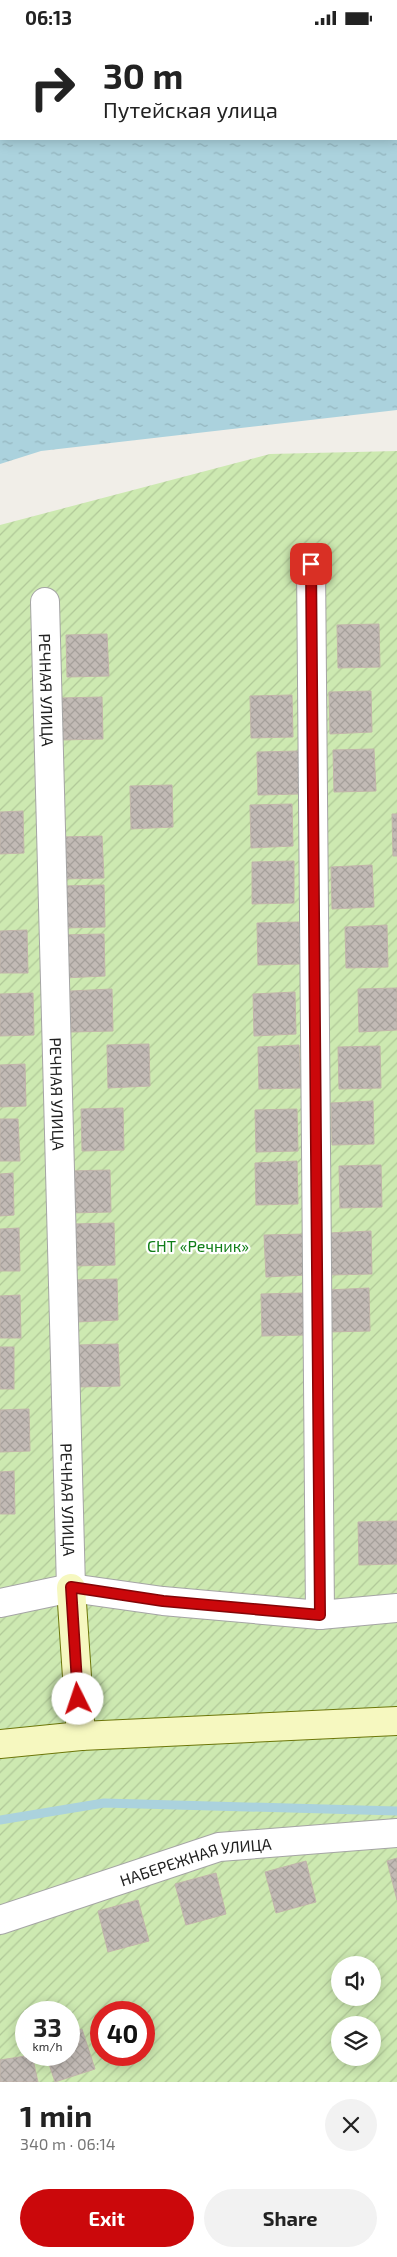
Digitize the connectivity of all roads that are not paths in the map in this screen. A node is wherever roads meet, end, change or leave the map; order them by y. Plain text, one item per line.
1 (311, 564) dead end
2 (46, 602) dead end
3 (71, 1587) junction
4 (0, 1603) edge
5 (397, 1608) edge
6 (320, 1615) junction
7 (397, 1721) edge
8 (81, 1737) junction
9 (0, 1744) edge
10 (397, 1833) edge
11 (0, 1920) edge

1 - 6 street
2 - 3 street, РЕЧНАЯ УЛИЦА
3 - 4 street
3 - 6 street
3 - 8 street
5 - 6 street
7 - 8 street
8 - 9 street
10 - 11 street, НАБЕРЕЖНАЯ УЛИЦА

